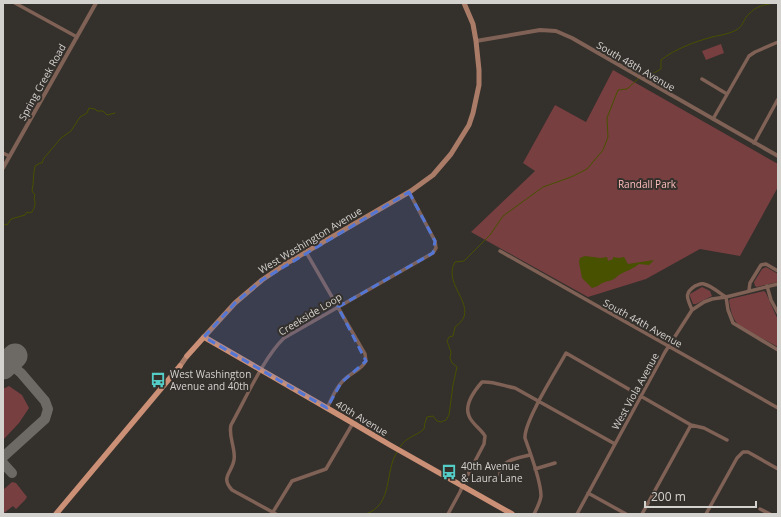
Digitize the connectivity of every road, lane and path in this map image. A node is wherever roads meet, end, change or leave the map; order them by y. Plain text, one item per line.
1 (15, 3) edge
2 (96, 3) edge
3 (464, 3) edge
4 (76, 37) junction
5 (476, 41) junction
6 (778, 42) edge
7 (702, 79) dead end
8 (727, 94) junction
9 (778, 99) edge
10 (713, 119) junction
11 (754, 143) junction
12 (3, 153) edge
13 (778, 155) edge
14 (9, 156) junction
15 (3, 168) edge
16 (409, 192) junction
17 (500, 251) dead end
18 (306, 252) junction
19 (778, 271) edge
20 (778, 284) edge
21 (767, 286) junction
22 (749, 290) junction
23 (726, 297) junction
24 (338, 307) junction
25 (692, 310) junction
26 (778, 313) edge
27 (204, 337) junction
28 (669, 347) junction
29 (778, 350) edge
30 (187, 356) joint
31 (180, 366) joint
32 (261, 370) junction
33 (641, 396) junction
34 (539, 402) junction
35 (327, 408) junction
36 (778, 408) edge
37 (354, 423) junction
38 (691, 425) junction
39 (727, 440) dead end
40 (614, 444) junction
41 (530, 455) junction
42 (555, 463) dead end
43 (535, 469) junction
44 (778, 469) edge
45 (500, 475) dead end
46 (463, 486) junction
47 (588, 493) junction
48 (760, 509) dead end
49 (275, 513) edge
50 (56, 514) edge
51 (448, 514) edge
52 (512, 514) edge
53 (534, 514) edge
54 (577, 514) edge
55 (626, 514) edge
56 (642, 514) edge
57 (706, 514) edge
58 (770, 514) edge

1 - 4 street
2 - 4 street, Spring Creek Road
3 - 5 main road, West Washington Avenue
4 - 14 street, Spring Creek Road
5 - 10 street, South 48th Avenue
5 - 16 main road, West Washington Avenue
6 - 8 street
7 - 8 street
8 - 10 street
9 - 11 street
10 - 11 street, South 48th Avenue
11 - 13 street, South 48th Avenue
12 - 14 street
14 - 15 street, Spring Creek Road
16 - 18 main road, West Washington Avenue
16 - 24 street, Creekside Loop
17 - 28 street, South 44th Avenue
18 - 24 street
18 - 27 main road, West Washington Avenue
19 - 22 street
20 - 21 street, West Viola Avenue
21 - 22 street, West Viola Avenue
21 - 26 street
22 - 23 street, West Viola Avenue
23 - 25 street, West Viola Avenue
23 - 25 street
23 - 29 street
24 - 32 street, Creekside Loop
24 - 35 street
25 - 28 street, West Viola Avenue
27 - 30 main road, West Washington Avenue
27 - 32 main road, 40th Avenue
28 - 33 street, West Viola Avenue
28 - 36 street, South 44th Avenue
30 - 31 main road, West Washington Avenue
31 - 50 main road, West Washington Avenue
32 - 35 main road, 40th Avenue
32 - 49 street, Creekside Loop
33 - 34 street
33 - 38 street
33 - 40 street, West Viola Avenue
34 - 40 street
34 - 41 street
34 - 46 street
35 - 37 main road, 40th Avenue
37 - 46 main road, 40th Avenue
37 - 49 street, Creekside Loop
38 - 39 street
38 - 56 street
40 - 47 street, West Viola Avenue
41 - 43 street
41 - 45 street
42 - 43 street
43 - 53 street
44 - 57 street
46 - 51 street
46 - 52 main road, 40th Avenue
47 - 54 street, West Viola Avenue
47 - 55 street
48 - 58 street

